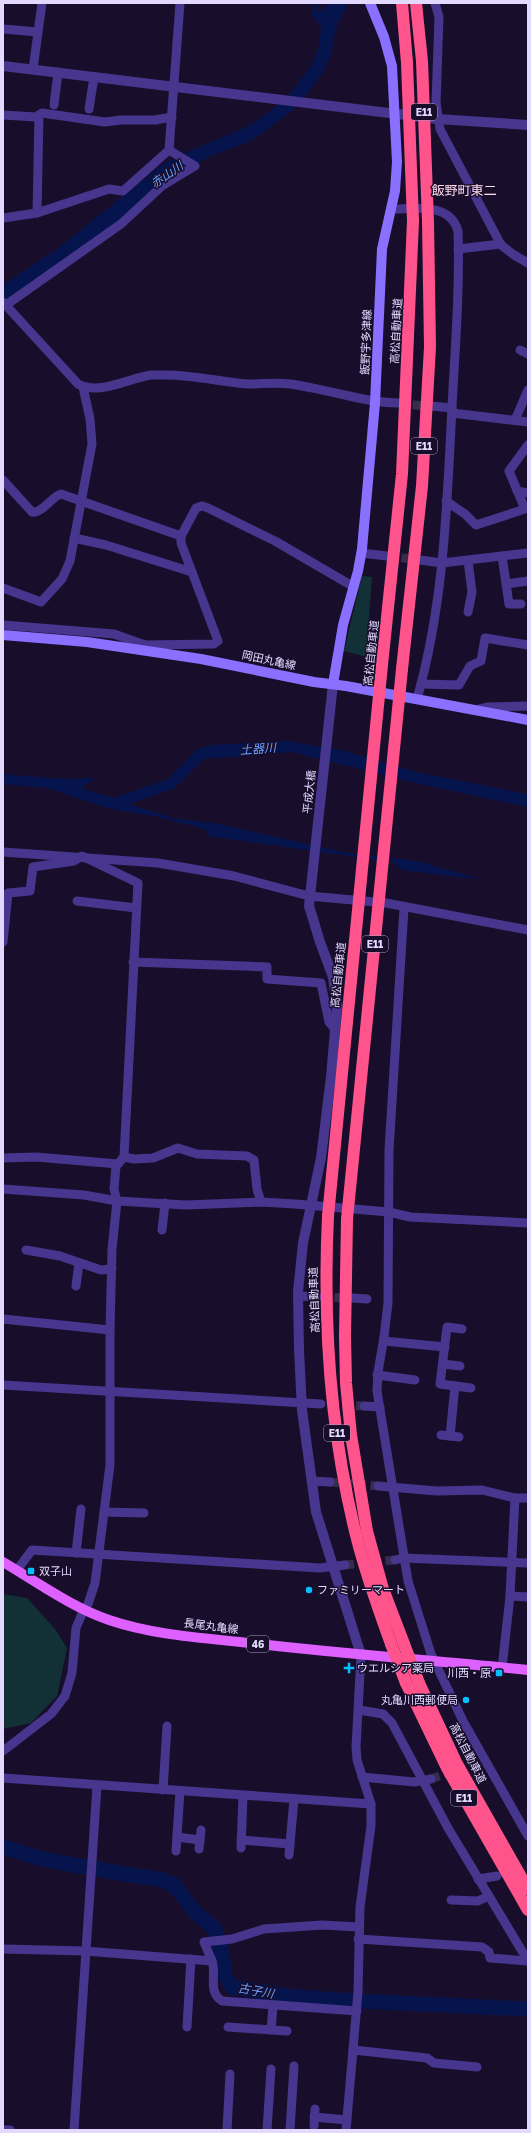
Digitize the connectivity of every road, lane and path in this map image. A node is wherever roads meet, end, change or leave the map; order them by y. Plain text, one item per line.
1 (42, 3) edge
2 (180, 3) edge
3 (370, 3) edge
4 (402, 3) edge
5 (416, 3) edge
6 (434, 3) edge
7 (3, 29) edge
8 (38, 32) junction
9 (3, 66) edge
10 (33, 69) junction
11 (58, 72) junction
12 (94, 77) junction
13 (175, 86) junction
14 (54, 105) dead end
15 (89, 109) dead end
16 (396, 114) junction
17 (3, 115) edge
18 (39, 115) junction
19 (172, 117) junction
20 (438, 119) junction
21 (528, 125) edge
22 (172, 152) junction
23 (391, 209) junction
24 (37, 213) junction
25 (3, 218) edge
26 (501, 244) junction
27 (458, 249) junction
28 (528, 263) edge
29 (4, 303) edge
30 (83, 387) junction
31 (528, 390) edge
32 (375, 403) junction
33 (398, 403) tunnel mouth
34 (431, 406) tunnel mouth
35 (452, 410) junction
36 (515, 420) junction
37 (528, 422) edge
38 (528, 445) edge
39 (524, 457) edge
40 (3, 480) edge
41 (517, 491) junction
42 (528, 493) edge
43 (82, 500) junction
44 (446, 501) junction
45 (182, 536) junction
46 (74, 538) junction
47 (361, 553) junction
48 (528, 553) edge
49 (387, 556) tunnel mouth
50 (502, 556) junction
51 (420, 560) tunnel mouth
52 (468, 561) junction
53 (442, 563) junction
54 (192, 572) junction
55 (528, 581) edge
56 (506, 584) junction
57 (354, 587) junction
58 (3, 588) edge
59 (521, 604) dead end
60 (468, 612) dead end
61 (3, 625) edge
62 (3, 635) edge
63 (528, 644) edge
64 (145, 648) junction
65 (333, 684) junction
66 (421, 684) junction
67 (417, 699) junction
68 (528, 706) edge
69 (475, 710) junction
70 (528, 720) edge
71 (3, 852) edge
72 (82, 856) junction
73 (310, 892) junction
74 (77, 901) dead end
75 (136, 908) junction
76 (404, 908) junction
77 (528, 930) edge
78 (3, 942) edge
79 (133, 962) junction
80 (335, 1029) junction
81 (3, 1158) edge
82 (121, 1161) junction
83 (3, 1189) edge
84 (117, 1201) junction
85 (261, 1202) junction
86 (165, 1203) junction
87 (312, 1207) junction
88 (389, 1212) junction
89 (528, 1223) edge
90 (162, 1230) dead end
91 (26, 1250) dead end
92 (79, 1263) junction
93 (112, 1269) junction
94 (76, 1286) dead end
95 (298, 1296) junction
96 (319, 1297) tunnel mouth
97 (353, 1298) tunnel mouth
98 (367, 1299) dead end
99 (3, 1319) edge
100 (462, 1329) dead end
101 (110, 1330) junction
102 (384, 1341) junction
103 (445, 1347) junction
104 (443, 1364) junction
105 (460, 1366) dead end
106 (377, 1376) junction
107 (415, 1380) dead end
108 (3, 1385) edge
109 (455, 1386) junction
110 (471, 1388) dead end
111 (109, 1392) junction
112 (301, 1404) junction
113 (321, 1404) tunnel mouth
114 (364, 1406) tunnel mouth
115 (380, 1407) junction
116 (450, 1436) dead end
117 (311, 1481) junction
118 (330, 1482) tunnel mouth
119 (378, 1486) tunnel mouth
120 (392, 1486) junction
121 (515, 1498) junction
122 (528, 1498) edge
123 (81, 1509) dead end
124 (104, 1512) junction
125 (144, 1513) dead end
126 (76, 1553) junction
127 (99, 1554) junction
128 (399, 1559) junction
129 (3, 1562) edge
130 (512, 1562) junction
131 (528, 1563) edge
132 (345, 1565) tunnel mouth
133 (332, 1567) junction
134 (17, 1570) junction
135 (510, 1596) junction
136 (528, 1597) edge
137 (84, 1609) junction
138 (361, 1655) junction
139 (435, 1662) junction
140 (502, 1668) junction
141 (528, 1670) edge
142 (359, 1710) junction
143 (167, 1726) dead end
144 (3, 1751) edge
145 (362, 1777) junction
146 (3, 1778) edge
147 (427, 1779) junction
148 (97, 1786) junction
149 (163, 1790) junction
150 (180, 1791) junction
151 (243, 1796) junction
152 (294, 1799) junction
153 (372, 1804) junction
154 (201, 1830) dead end
155 (528, 1836) edge
156 (177, 1837) junction
157 (290, 1844) junction
158 (176, 1851) dead end
159 (289, 1855) dead end
160 (497, 1876) dead end
161 (478, 1879) junction
162 (528, 1889) edge
163 (489, 1896) junction
164 (451, 1900) dead end
165 (528, 1910) edge
166 (359, 1928) junction
167 (358, 1939) junction
168 (3, 1949) edge
169 (86, 1951) junction
170 (191, 1959) junction
171 (212, 1961) junction
172 (528, 1961) edge
173 (273, 2006) junction
174 (357, 2011) junction
175 (187, 2027) dead end
176 (228, 2027) dead end
177 (271, 2030) junction
178 (287, 2031) dead end
179 (353, 2050) junction
180 (294, 2066) dead end
181 (476, 2067) dead end
182 (271, 2069) dead end
183 (230, 2074) dead end
184 (314, 2117) dead end
185 (347, 2120) junction
186 (3, 2130) edge
187 (10, 2130) edge
188 (74, 2130) edge
189 (227, 2130) edge
190 (268, 2130) edge
191 (290, 2130) edge
192 (346, 2130) edge

1 - 8 street
2 - 13 street
3 - 16 main road, 飯野宇多津線
4 - 165 highway, 高松自動車道 / E11, bridge
5 - 162 highway, 高松自動車道 / E11, bridge
6 - 20 street
7 - 8 street
8 - 10 street
9 - 10 street
10 - 11 street
11 - 12 street
11 - 14 street
12 - 13 street
12 - 15 street
13 - 16 street
13 - 19 street
16 - 20 street
16 - 23 main road, 飯野宇多津線
17 - 18 street
18 - 19 street
18 - 24 street
19 - 22 street
20 - 21 street
20 - 26 street
22 - 24 street
22 - 29 street
23 - 27 street
23 - 32 main road, 飯野宇多津線
24 - 25 street
26 - 27 street
26 - 28 street
27 - 35 street
29 - 30 street
30 - 32 street
30 - 43 street
31 - 36 street
32 - 33 street
32 - 47 main road, 飯野宇多津線
34 - 35 street
35 - 36 street
35 - 44 street
36 - 37 street
38 - 39 street
39 - 41 street
40 - 43 street
41 - 42 street
41 - 44 street
43 - 45 street
43 - 46 street
44 - 53 street
45 - 54 street
45 - 57 street
46 - 54 street
46 - 58 street
47 - 49 street
47 - 57 main road, 飯野宇多津線
48 - 50 street
50 - 52 street
50 - 56 street
51 - 53 street
52 - 53 street
52 - 60 street
53 - 66 street
54 - 64 street
55 - 56 street
56 - 59 street
57 - 65 main road, 飯野宇多津線
61 - 64 street
62 - 64 main road, 岡田丸亀線
63 - 66 street
64 - 65 main road, 岡田丸亀線
65 - 67 main road, 岡田丸亀線
65 - 73 street, 平成大橋
66 - 67 street
67 - 69 main road, 岡田丸亀線
68 - 69 street
69 - 70 main road, 岡田丸亀線
71 - 72 street
72 - 73 street
72 - 75 street
72 - 78 street
73 - 76 street
73 - 80 street, 平成大橋
74 - 75 street
75 - 79 street
76 - 77 street
76 - 88 street
79 - 80 street
79 - 82 street
80 - 87 street, 平成大橋
81 - 82 street
82 - 84 street
82 - 85 street
83 - 84 street
84 - 86 street
84 - 93 street
85 - 86 street
85 - 87 street
86 - 90 street
87 - 88 street
87 - 95 street, 平成大橋
88 - 89 street
88 - 102 street
91 - 92 street
92 - 93 street
92 - 94 street
93 - 101 street
95 - 96 street
95 - 112 street, 平成大橋
97 - 98 street
99 - 101 street
100 - 103 street
101 - 111 street
102 - 103 street
102 - 106 street
103 - 104 street
104 - 105 street
104 - 109 street
106 - 107 street
106 - 115 street
108 - 111 street
109 - 110 street
109 - 116 street
111 - 112 street
111 - 124 street
112 - 113 street
112 - 117 street, 平成大橋
114 - 115 street
115 - 120 street
117 - 118 street
117 - 133 street, 平成大橋
119 - 120 street
120 - 121 street
120 - 128 street
121 - 122 street
121 - 130 street
123 - 126 street
124 - 125 street
124 - 127 street
126 - 127 street
126 - 134 street
127 - 133 street
127 - 137 street
128 - 130 street
128 - 139 street
129 - 134 main road, 長尾丸亀線 / 46
130 - 131 street
130 - 135 street
132 - 133 street
133 - 138 street, 平成大橋
134 - 137 main road, 長尾丸亀線 / 46
135 - 136 street
135 - 140 street
137 - 138 main road, 長尾丸亀線 / 46
137 - 144 street
138 - 139 main road, 長尾丸亀線 / 46
138 - 142 street
139 - 140 main road, 長尾丸亀線 / 46
139 - 155 street
140 - 141 main road, 長尾丸亀線 / 46
142 - 145 street
142 - 147 street
143 - 149 street
145 - 147 street
145 - 153 street
146 - 148 street
147 - 161 street
148 - 149 street
148 - 169 street
149 - 150 street
150 - 151 street
150 - 156 street
151 - 152 street
151 - 157 street
152 - 153 street
152 - 157 street
153 - 166 street
154 - 156 street
156 - 158 street
157 - 159 street
160 - 161 street
161 - 163 street
163 - 164 street
163 - 172 street
166 - 167 street
166 - 171 street
167 - 172 street
167 - 174 street
168 - 169 street
169 - 170 street
169 - 188 street
170 - 171 street
170 - 175 street
171 - 173 street
173 - 174 street
173 - 177 street
174 - 179 street
176 - 177 street
177 - 178 street
179 - 181 street
179 - 185 street
180 - 191 street
182 - 190 street
183 - 189 street
184 - 185 street
185 - 192 street
186 - 187 street

